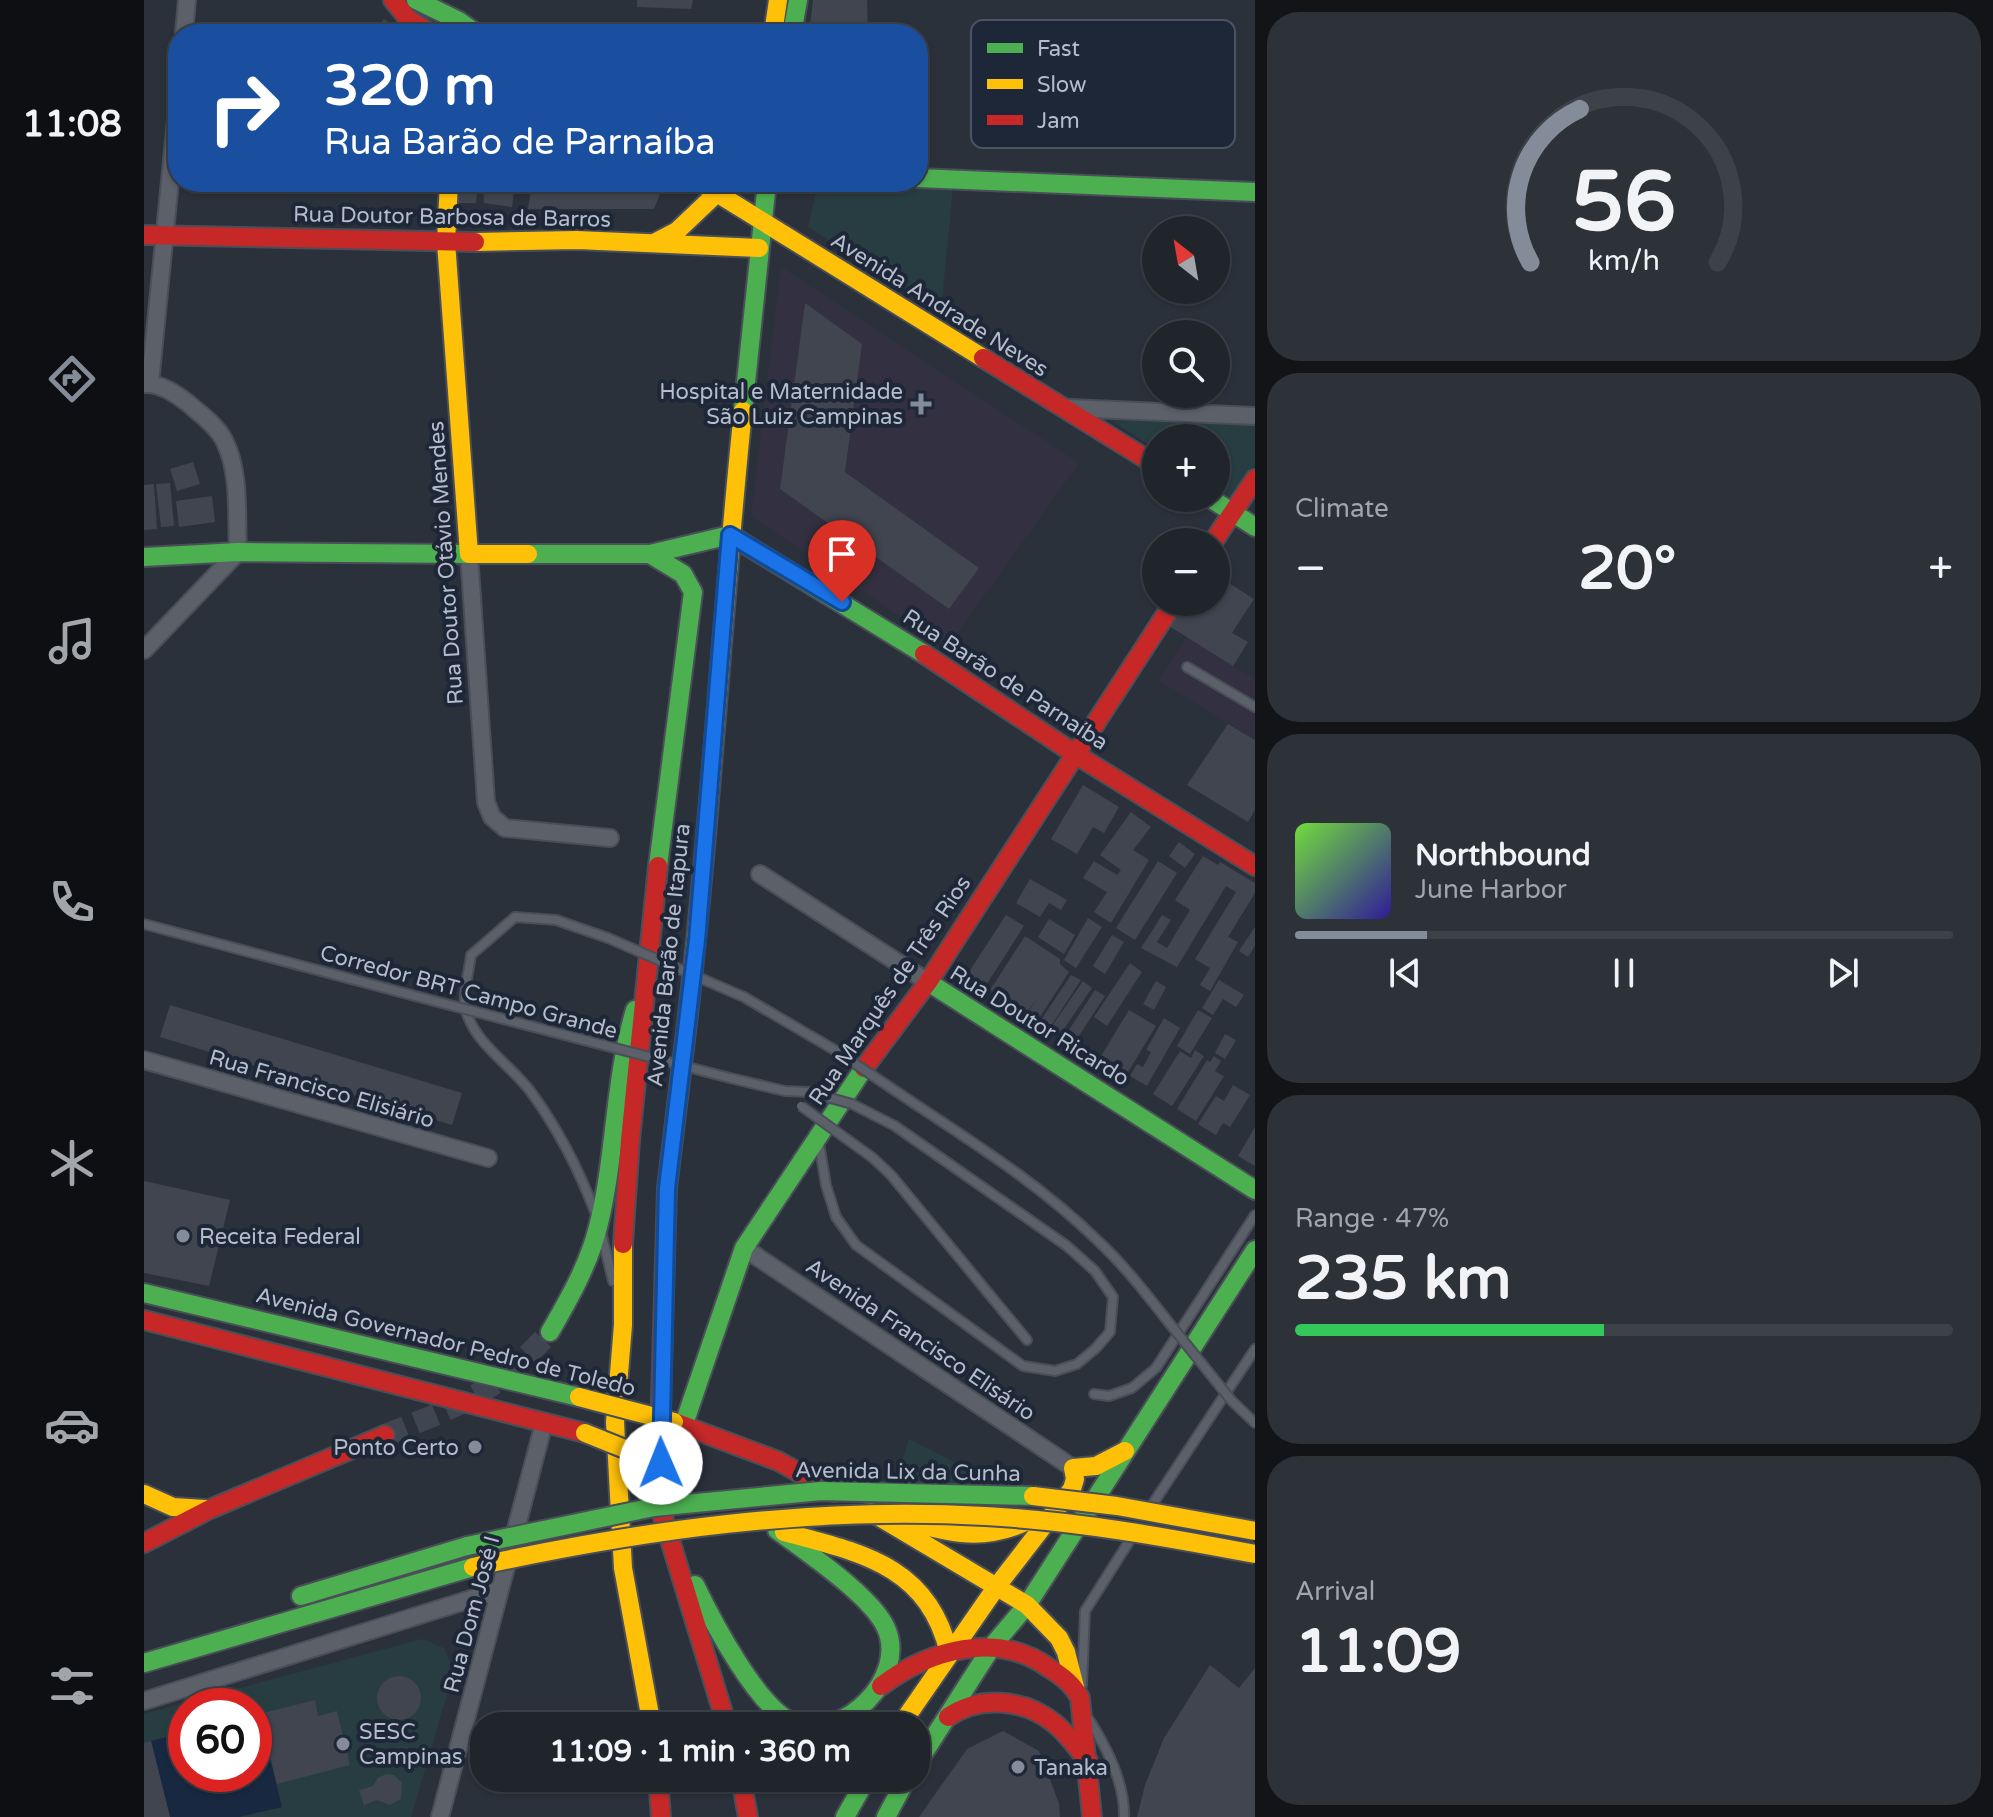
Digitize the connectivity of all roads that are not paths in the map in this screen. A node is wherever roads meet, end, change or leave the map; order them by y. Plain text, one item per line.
1 (187, 0) edge
2 (393, 0) edge
3 (416, 0) edge
4 (459, 0) edge
5 (778, 0) edge
6 (798, 0) edge
7 (459, 21) junction
8 (185, 24) edge
9 (416, 24) edge
10 (463, 24) edge
11 (774, 24) edge
12 (794, 24) edge
13 (928, 178) edge
14 (170, 192) edge
15 (448, 192) edge
16 (766, 192) edge
17 (1255, 192) edge
18 (717, 193) joint
19 (762, 221) junction
20 (144, 235) edge
21 (166, 235) junction
22 (446, 242) junction
23 (655, 242) junction
24 (759, 248) junction
25 (147, 384) edge
26 (1061, 408) junction
27 (1255, 416) edge
28 (1142, 457) edge
29 (1255, 479) edge
30 (1232, 512) junction
31 (1255, 527) edge
32 (1222, 528) edge
33 (730, 535) junction
34 (238, 552) junction
35 (469, 554) junction
36 (650, 554) junction
37 (144, 557) edge
38 (1165, 616) edge
39 (144, 650) edge
40 (1187, 667) dead end
41 (1255, 707) edge
42 (1075, 754) junction
43 (610, 838) dead end
44 (1255, 866) edge
45 (760, 874) dead end
46 (144, 924) edge
47 (928, 982) junction
48 (644, 996) junction
49 (144, 1060) edge
50 (785, 1091) junction
51 (819, 1138) junction
52 (488, 1158) dead end
53 (1255, 1190) edge
54 (1255, 1215) edge
55 (599, 1224) junction
56 (744, 1248) junction
57 (1255, 1250) edge
58 (144, 1293) edge
59 (153, 1322) edge
60 (623, 1325) junction
61 (550, 1332) tunnel mouth
62 (144, 1336) edge
63 (1027, 1340) dead end
64 (1255, 1349) edge
65 (1094, 1394) dead end
66 (544, 1423) junction
67 (679, 1423) junction
68 (1255, 1423) edge
69 (385, 1435) tunnel mouth
70 (1127, 1449) junction
71 (1073, 1468) junction
72 (677, 1480) junction
73 (144, 1494) edge
74 (1062, 1502) junction
75 (862, 1507) junction
76 (210, 1509) junction
77 (663, 1517) junction
78 (777, 1530) junction
79 (1255, 1531) edge
80 (144, 1543) edge
81 (1255, 1554) edge
82 (997, 1586) junction
83 (500, 1590) junction
84 (276, 1603) dead end
85 (1027, 1605) junction
86 (247, 1632) junction
87 (993, 1645) junction
88 (949, 1653) junction
89 (144, 1663) edge
90 (144, 1674) edge
91 (881, 1686) junction
92 (1078, 1697) junction
93 (144, 1701) edge
94 (649, 1712) edge
95 (723, 1712) edge
96 (909, 1712) edge
97 (945, 1720) junction
98 (930, 1743) edge
99 (1088, 1762) junction
100 (659, 1792) edge
101 (744, 1792) edge
102 (859, 1792) edge
103 (899, 1792) edge
104 (440, 1817) edge
105 (661, 1817) edge
106 (748, 1817) edge
107 (845, 1817) edge
108 (886, 1817) edge
109 (1092, 1817) edge
110 (1124, 1817) edge

1 - 8 street
2 - 9 main road
3 - 7 main road
4 - 7 main road
5 - 11 main road
6 - 12 main road
7 - 10 main road
13 - 17 main road
14 - 21 street
15 - 22 main road, Rua Doutor Otávio Mendes
16 - 19 main road, Avenida Barão de Itapura
18 - 19 main road, Avenida Andrade Neves
18 - 23 main road
19 - 24 main road, Avenida Barão de Itapura
19 - 26 main road, Avenida Andrade Neves
20 - 21 main road, Rua Doutor Barbosa de Barros
21 - 22 main road, Rua Doutor Barbosa de Barros
21 - 25 street
22 - 23 main road, Rua Doutor Barbosa de Barros
22 - 35 main road, Rua Doutor Otávio Mendes
23 - 24 main road, Rua Doutor Barbosa de Barros
24 - 33 main road, Avenida Barão de Itapura
25 - 34 street
26 - 27 street
26 - 28 main road, Avenida Andrade Neves
29 - 30 main road
30 - 31 main road
30 - 32 main road
33 - 36 main road
33 - 42 main road, Rua Barão de Parnaíba
33 - 77 main road, Avenida Barão de Itapura
34 - 35 main road
34 - 37 main road
34 - 39 street
35 - 36 main road
35 - 43 street, Rua Doutor Otávio Mendes
36 - 48 main road, Avenida Barão de Itapura
38 - 42 main road, Rua Marquês de Três Rios
40 - 41 lane
42 - 44 main road, Rua Barão de Parnaíba
42 - 47 main road, Rua Marquês de Três Rios
45 - 47 street, Rua Doutor Ricardo
46 - 50 lane, Corredor BRT Campo Grande, bridge
47 - 51 main road, Rua Marquês de Três Rios
47 - 53 main road, Rua Doutor Ricardo
48 - 55 main road
48 - 60 main road, Avenida Barão de Itapura
49 - 52 street, Rua Francisco Elisiário
50 - 51 lane, Corredor BRT Campo Grande, bridge
50 - 63 lane, Corredor BRT Campo Grande, bridge
51 - 56 main road, Rua Marquês de Três Rios
54 - 65 lane
55 - 60 lane
55 - 61 main road
55 - 68 lane, bridge
56 - 67 main road, Rua Marquês de Três Rios
56 - 71 street, Avenida Francisco Elisário
57 - 70 main road
58 - 67 main road, Avenida Governador Pedro de Toledo, bridge
59 - 62 street
59 - 66 main road
60 - 94 main road, Avenida Barão de Itapura
64 - 92 lane
66 - 72 main road, bridge
66 - 83 street, Rua Dom José I
67 - 72 main road, Rua Marquês de Três Rios
67 - 75 main road, Avenida Governador Pedro de Toledo
69 - 76 main road
70 - 71 main road
70 - 85 main road
71 - 74 main road
72 - 78 main road
73 - 76 main road
74 - 75 main road
74 - 82 main road
75 - 82 main road, Avenida Governador Pedro de Toledo
76 - 80 main road
77 - 91 main road
77 - 95 main road, Avenida Barão de Itapura
78 - 88 main road
78 - 91 main road
79 - 84 main road, Avenida Lix da Cunha, bridge
81 - 86 main road, Avenida Lix da Cunha, bridge
82 - 85 main road, Avenida Governador Pedro de Toledo
82 - 88 main road
83 - 93 street
83 - 104 street, Rua Dom José I
85 - 87 main road
85 - 92 main road, Avenida Governador Pedro de Toledo
86 - 89 main road, Avenida Lix da Cunha
86 - 90 main road
87 - 88 main road
87 - 92 main road
87 - 97 main road
88 - 91 main road
88 - 96 main road
92 - 99 main road, Avenida Governador Pedro de Toledo
92 - 110 lane
97 - 98 main road
97 - 99 main road
99 - 109 main road, Avenida Governador Pedro de Toledo
100 - 105 main road
101 - 106 main road
102 - 107 main road
103 - 108 main road

